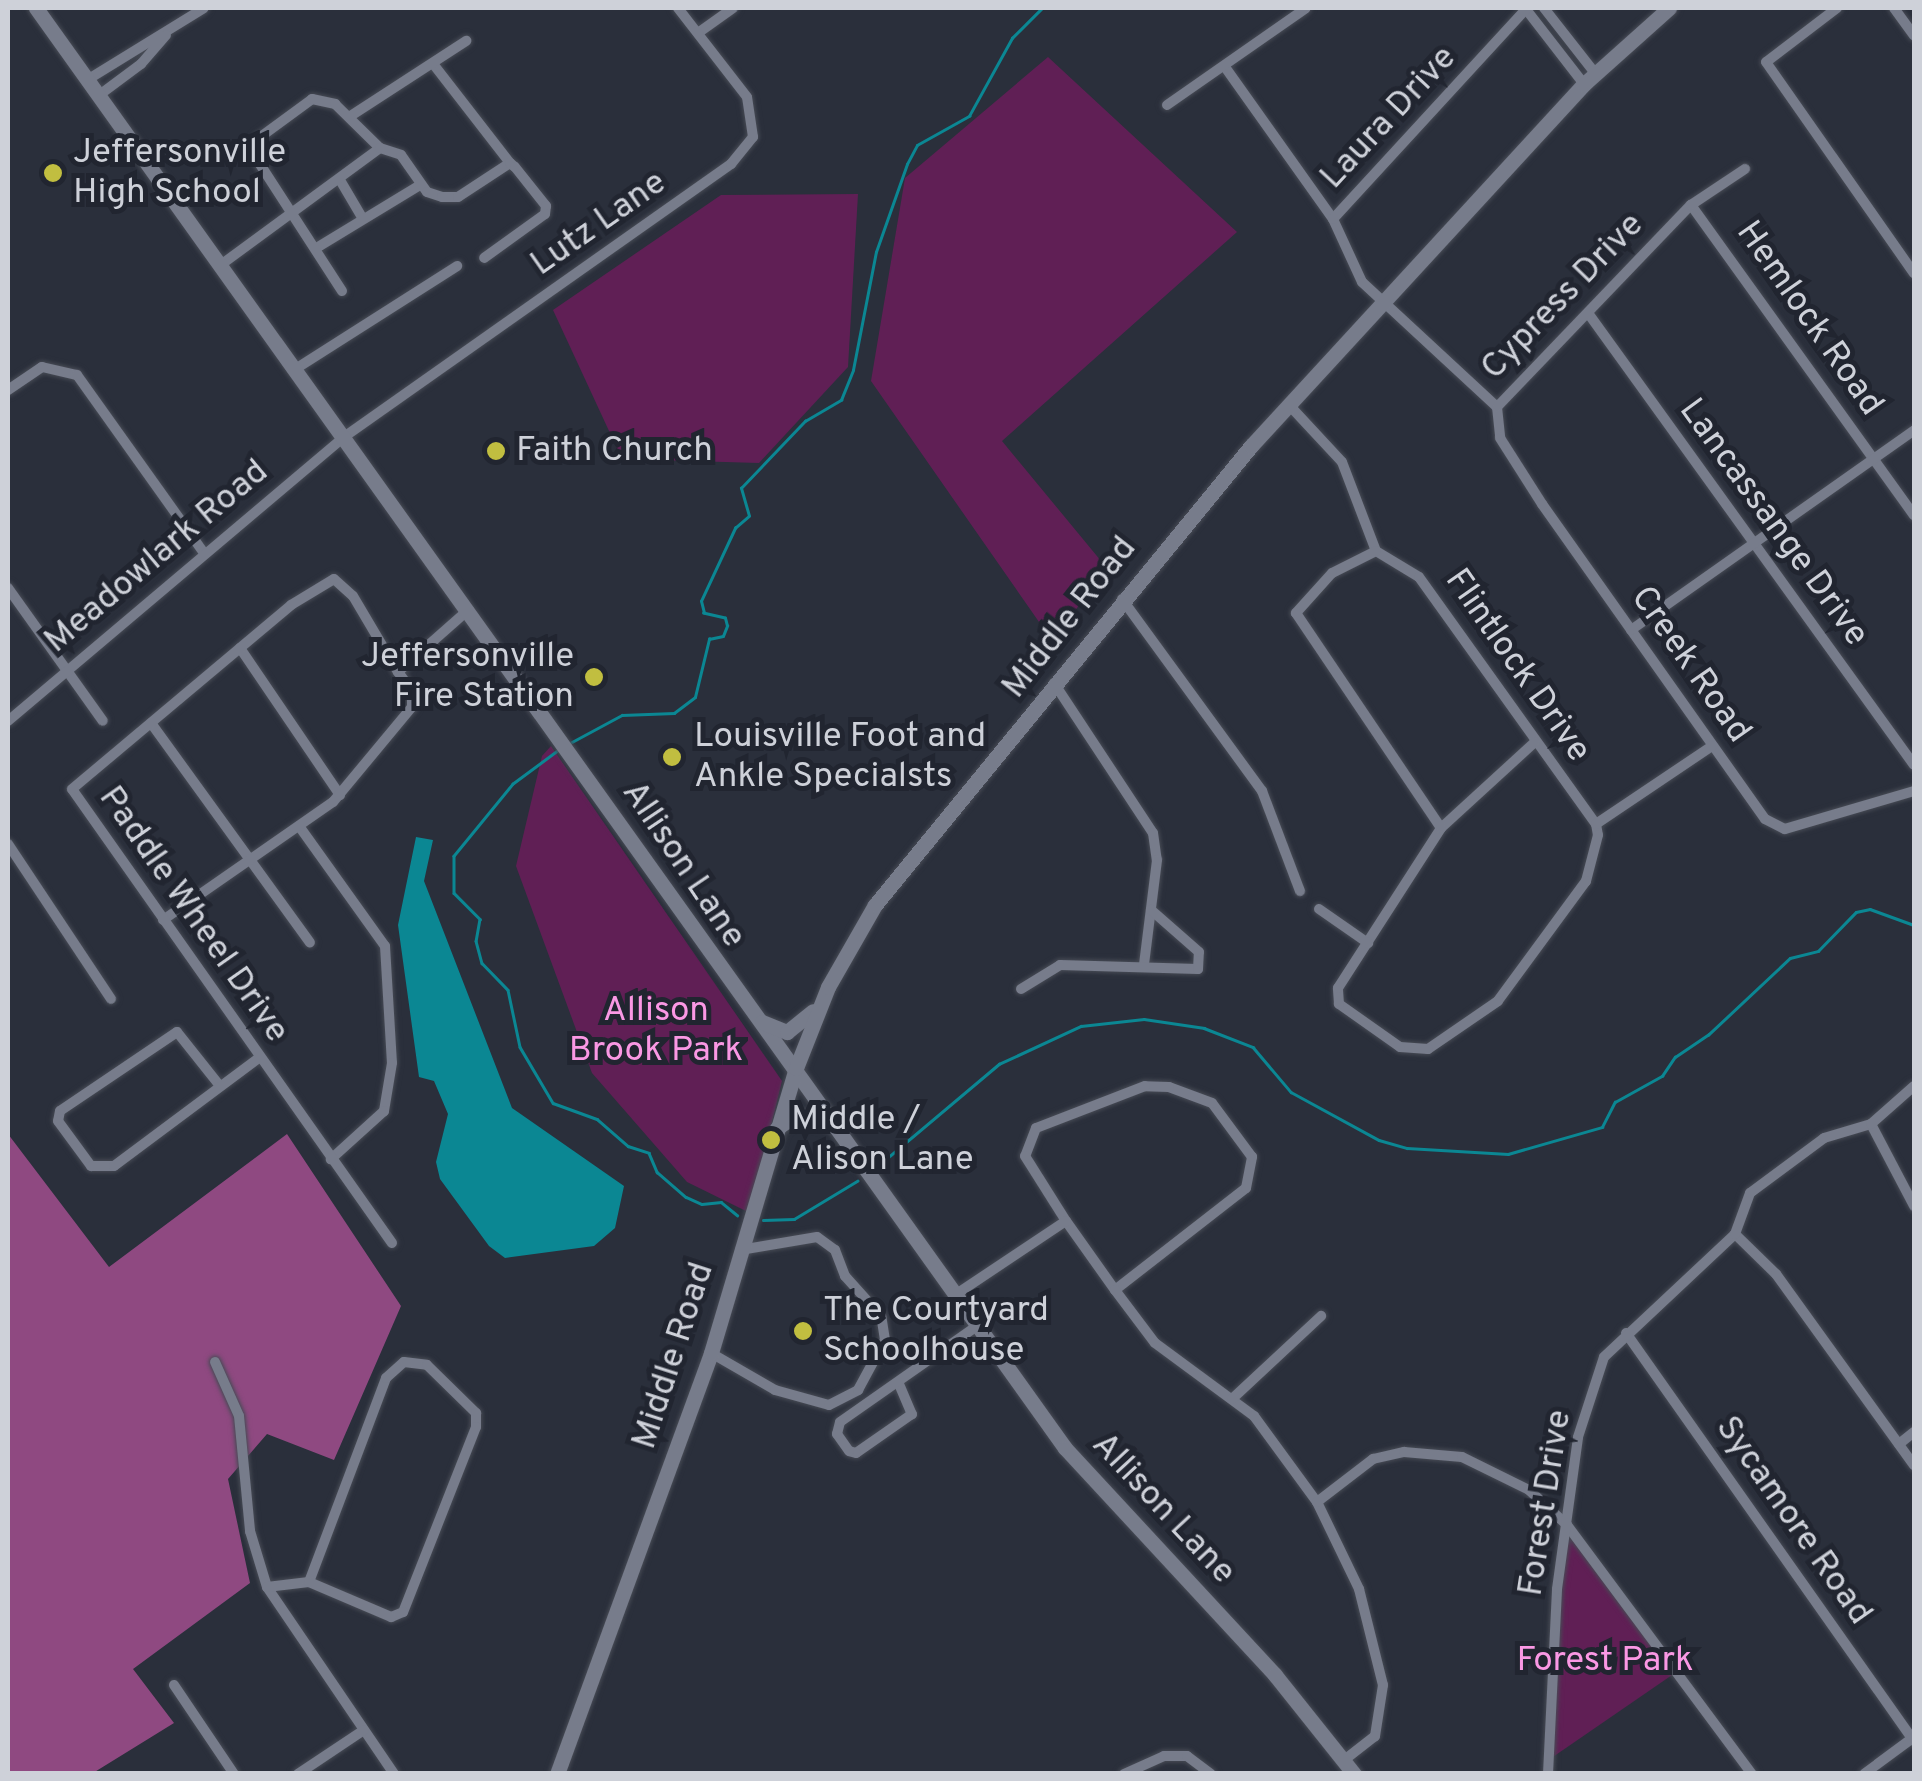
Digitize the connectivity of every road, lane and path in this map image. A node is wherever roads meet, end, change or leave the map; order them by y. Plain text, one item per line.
1 (36, 8) edge
2 (204, 8) edge
3 (678, 8) edge
4 (733, 8) edge
5 (1306, 8) edge
6 (1526, 8) edge
7 (1544, 8) edge
8 (1670, 8) edge
9 (1837, 8) edge
10 (1894, 8) edge
11 (698, 33) junction
12 (167, 34) junction
13 (1914, 36) edge
14 (466, 42) dead end
15 (434, 65) junction
16 (1225, 67) junction
17 (1590, 78) junction
18 (87, 80) junction
19 (98, 96) junction
20 (1167, 105) dead end
21 (349, 117) junction
22 (380, 148) junction
23 (510, 163) junction
24 (1745, 170) dead end
25 (340, 180) junction
26 (420, 186) junction
27 (1691, 205) junction
28 (294, 217) junction
29 (364, 219) junction
30 (1333, 219) junction
31 (318, 247) junction
32 (484, 258) dead end
33 (222, 264) junction
34 (457, 266) dead end
35 (1914, 273) edge
36 (342, 291) dead end
37 (1383, 300) junction
38 (1588, 313) junction
39 (297, 368) junction
40 (8, 390) edge
41 (1290, 406) junction
42 (1497, 407) junction
43 (1914, 430) edge
44 (344, 437) junction
45 (1874, 458) junction
46 (1914, 516) edge
47 (1753, 544) junction
48 (1376, 552) junction
49 (204, 553) junction
50 (8, 588) edge
51 (1122, 598) junction
52 (468, 610) junction
53 (1631, 630) junction
54 (240, 648) junction
55 (66, 670) junction
56 (398, 672) junction
57 (1054, 683) junction
58 (8, 721) edge
59 (103, 721) dead end
60 (151, 723) junction
61 (1536, 742) junction
62 (1712, 746) junction
63 (1914, 765) edge
64 (1914, 791) edge
65 (340, 795) junction
66 (1596, 824) junction
67 (299, 826) junction
68 (1441, 828) junction
69 (8, 844) edge
70 (251, 860) junction
71 (1300, 891) dead end
72 (1151, 910) junction
73 (1319, 910) dead end
74 (163, 920) junction
75 (310, 943) dead end
76 (1368, 943) junction
77 (1144, 965) junction
78 (1021, 989) dead end
79 (111, 998) dead end
80 (822, 1000) junction
81 (760, 1021) junction
82 (258, 1058) junction
83 (796, 1068) junction
84 (220, 1086) junction
85 (1914, 1086) edge
86 (1870, 1124) junction
87 (837, 1133) junction
88 (773, 1136) junction
89 (331, 1159) junction
90 (1914, 1206) edge
91 (1066, 1221) junction
92 (1734, 1234) junction
93 (392, 1243) dead end
94 (739, 1250) junction
95 (1116, 1290) junction
96 (955, 1296) junction
97 (1321, 1316) dead end
98 (977, 1326) junction
99 (1626, 1333) junction
100 (711, 1353) junction
101 (215, 1362) dead end
102 (899, 1384) junction
103 (1232, 1399) junction
104 (1914, 1432) edge
105 (1900, 1444) junction
106 (1914, 1465) edge
107 (1316, 1502) junction
108 (1567, 1525) junction
109 (308, 1582) junction
110 (266, 1587) junction
111 (174, 1685) dead end
112 (364, 1730) junction
113 (1914, 1739) edge
114 (1349, 1766) edge
115 (234, 1774) edge
116 (298, 1774) edge
117 (394, 1774) edge
118 (557, 1774) edge
119 (1124, 1774) edge
120 (1211, 1774) edge
121 (1548, 1774) edge
122 (1752, 1774) edge
123 (1864, 1774) edge

1 - 18 main road, Allison Lane
2 - 12 street
3 - 11 street, Lutz Lane
4 - 11 street
5 - 16 street
6 - 17 street
6 - 30 street, Laura Drive
7 - 17 street
8 - 17 main road, Middle Road
9 - 35 street
10 - 13 street
11 - 44 street, Lutz Lane
12 - 18 street
12 - 19 street
14 - 15 street
15 - 21 street
15 - 23 street
16 - 20 street
16 - 30 street, Cypress Drive
17 - 37 main road, Middle Road
18 - 19 main road, Allison Lane
19 - 33 main road, Allison Lane
21 - 22 street
21 - 28 street
22 - 25 street
22 - 26 street
23 - 26 street
23 - 32 street
24 - 27 street, Cypress Drive
25 - 28 street
25 - 29 street
26 - 29 street
27 - 38 street, Cypress Drive
27 - 45 street, Hemlock Road
28 - 31 street
28 - 33 street
29 - 31 street
30 - 37 street, Cypress Drive
31 - 36 street
33 - 39 main road, Allison Lane
34 - 39 street
37 - 41 main road, Middle Road
37 - 42 street, Cypress Drive
38 - 42 street, Cypress Drive
38 - 47 street, Lancassange Drive
39 - 44 main road, Allison Lane
40 - 49 street
41 - 48 street
41 - 51 main road, Middle Road
42 - 53 street, Creek Road
43 - 45 street
44 - 49 street, Meadowlark Road
44 - 52 main road, Allison Lane
45 - 46 street, Hemlock Road
45 - 47 street
47 - 53 street
47 - 63 street, Lancassange Drive
48 - 61 street, Flintlock Drive
48 - 68 street
49 - 55 street, Meadowlark Road
50 - 55 street
51 - 57 main road, Middle Road
51 - 71 street
52 - 56 street
52 - 81 main road, Allison Lane
53 - 62 street, Creek Road
54 - 56 street, Paddle Wheel Drive
54 - 60 street, Paddle Wheel Drive
54 - 65 street
55 - 58 street, Meadowlark Road
55 - 59 street
56 - 65 street
57 - 72 street
57 - 80 main road, Middle Road
60 - 70 street
60 - 74 street, Paddle Wheel Drive
61 - 66 street, Flintlock Drive
61 - 68 street
62 - 64 street, Creek Road
62 - 66 street
65 - 67 street
66 - 76 street
67 - 70 street
67 - 89 street
68 - 76 street
69 - 79 street
70 - 74 street
70 - 75 street
72 - 77 street
72 - 77 street
73 - 76 street
74 - 82 street, Paddle Wheel Drive
77 - 78 street
80 - 81 main road
80 - 83 main road, Middle Road
81 - 83 main road, Allison Lane
82 - 84 street
82 - 89 street, Paddle Wheel Drive
83 - 87 main road, Allison Lane
83 - 88 main road, Middle Road
84 - 84 street
85 - 86 street
86 - 90 street
86 - 92 street
87 - 88 main road
87 - 96 main road, Allison Lane
88 - 94 main road, Middle Road
89 - 93 street, Paddle Wheel Drive
91 - 95 street
91 - 95 street
91 - 96 street
92 - 99 street, Forest Drive
92 - 105 street
94 - 100 main road, Middle Road
94 - 100 street
95 - 103 street
96 - 98 main road, Allison Lane
97 - 103 street
98 - 102 street
98 - 114 main road, Allison Lane
99 - 108 street, Forest Drive
99 - 113 street, Sycamore Road
100 - 118 main road, Middle Road
101 - 110 street
102 - 102 street
103 - 107 street
104 - 105 street
105 - 106 street
107 - 108 street
107 - 114 street
108 - 121 street, Forest Drive
108 - 122 street
109 - 109 street
109 - 110 street
110 - 112 street
111 - 115 street
112 - 116 street
112 - 117 street
113 - 123 street
119 - 120 street

